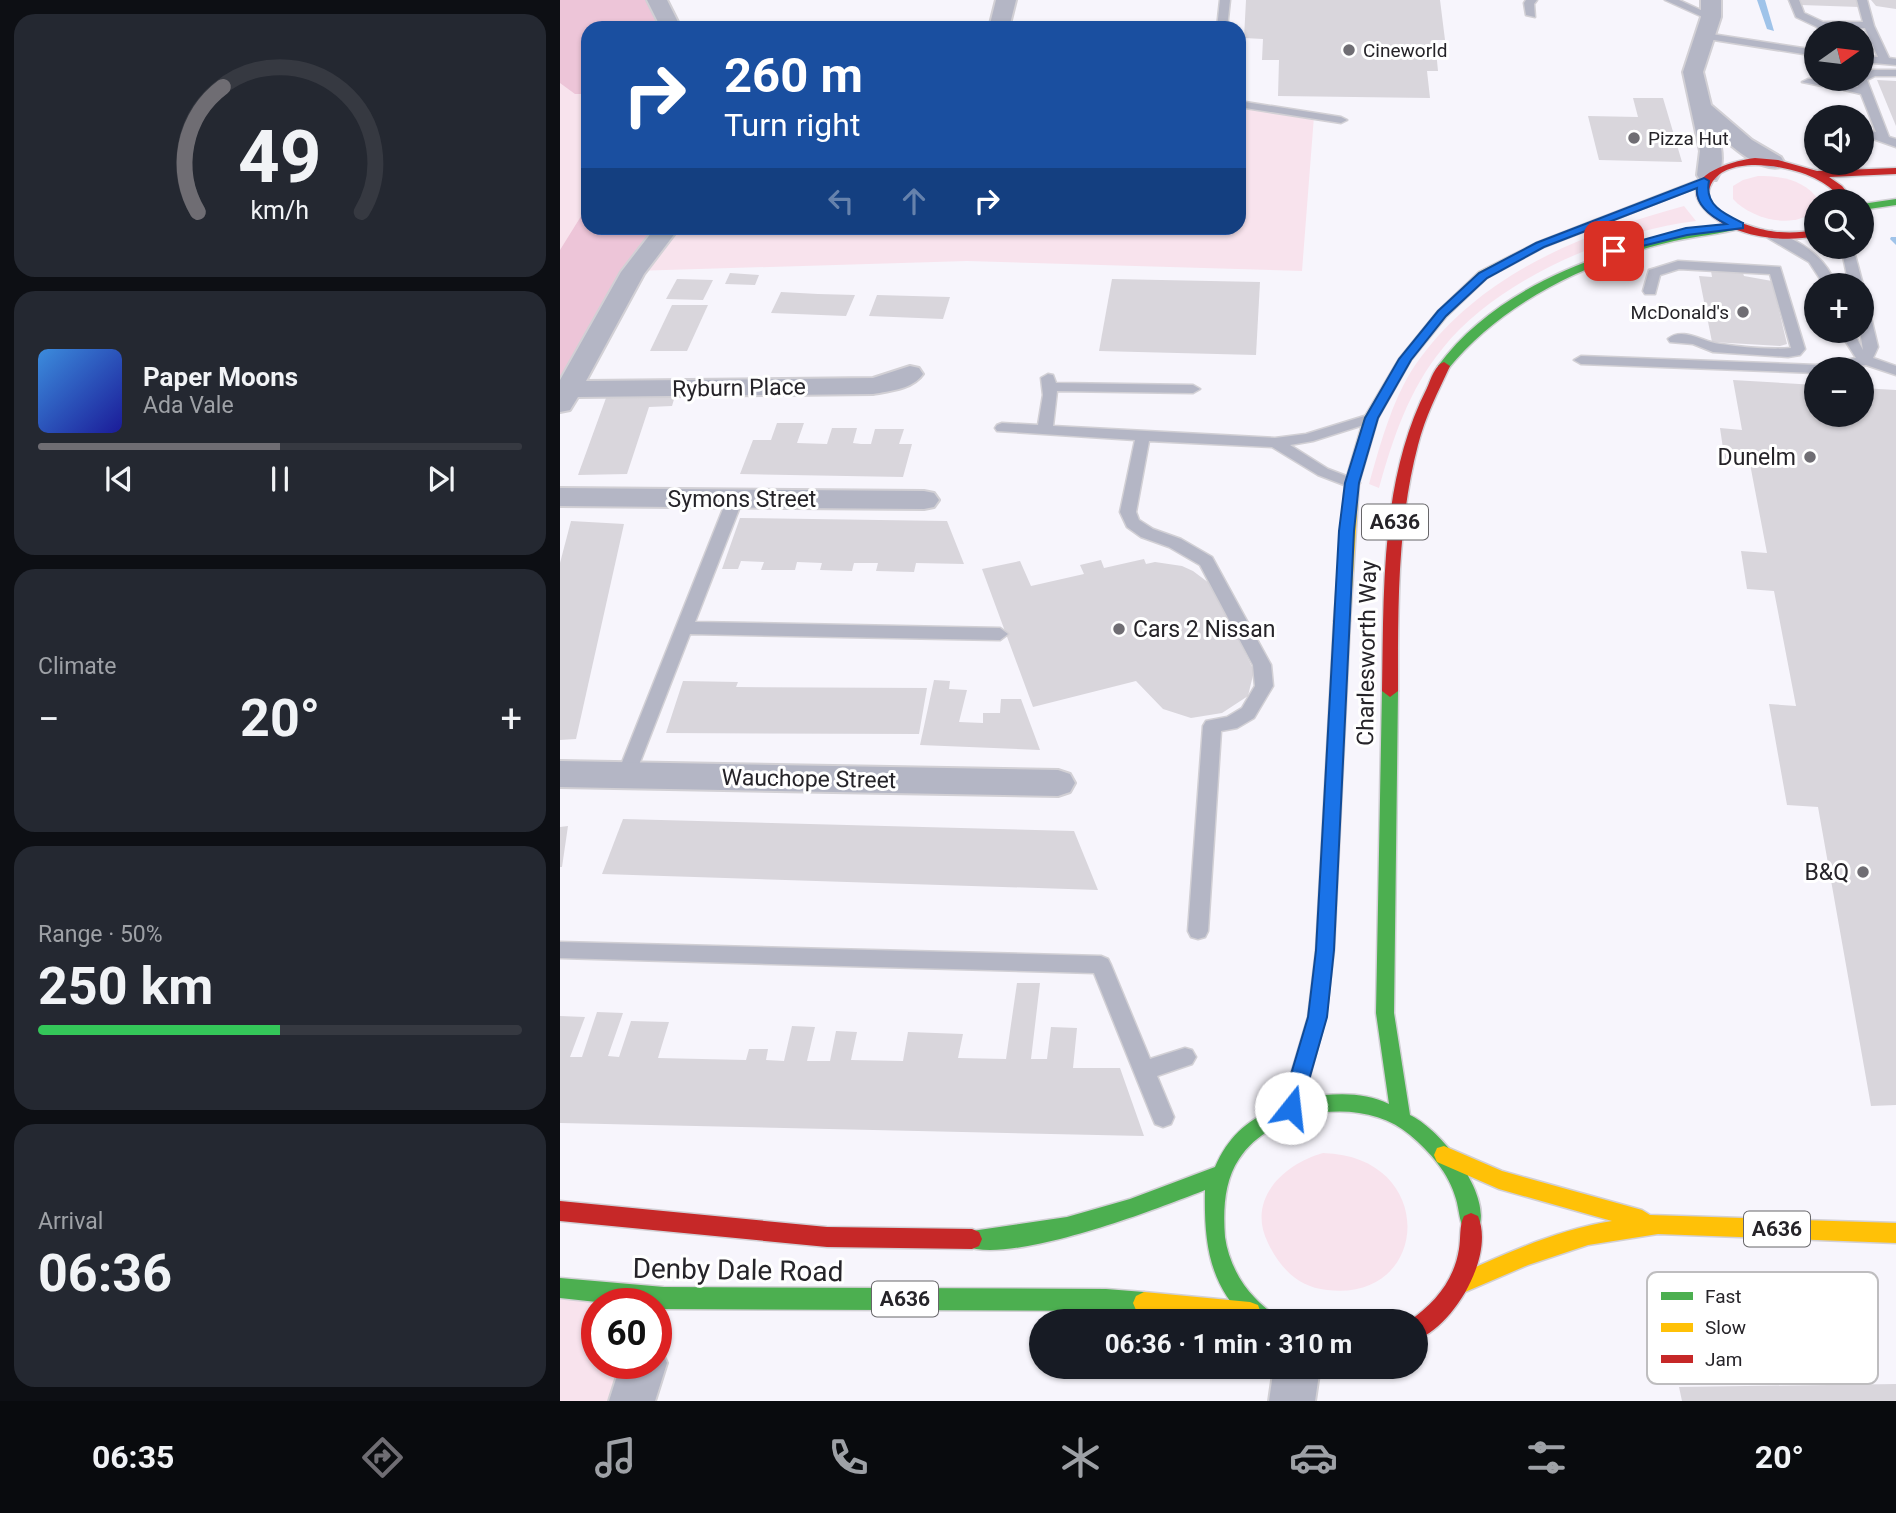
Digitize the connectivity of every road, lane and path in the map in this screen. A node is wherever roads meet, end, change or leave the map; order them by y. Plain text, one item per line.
1 (657, 0) edge
2 (1006, 0) edge
3 (1225, 0) edge
4 (1532, 0) edge
5 (1670, 0) edge
6 (1794, 0) edge
7 (1862, 0) edge
8 (1531, 15) dead end
9 (1709, 18) edge
10 (668, 21) edge
11 (1001, 21) edge
12 (1223, 21) edge
13 (1810, 21) edge
14 (1869, 21) edge
15 (1874, 34) edge
16 (1804, 49) edge
17 (1891, 62) edge
18 (1874, 73) edge
19 (1896, 74) edge
20 (1867, 91) edge
21 (1246, 105) edge
22 (1700, 106) junction
23 (1341, 120) dead end
24 (1890, 141) edge
25 (1773, 162) junction
26 (1804, 170) edge
27 (1896, 171) edge
28 (1874, 172) edge
29 (1820, 175) edge
30 (1706, 178) junction
31 (1839, 189) edge
32 (1896, 202) edge
33 (1874, 205) edge
34 (1739, 226) junction
35 (1804, 234) edge
36 (661, 235) edge
37 (1772, 235) junction
38 (1826, 273) edge
39 (1650, 291) dead end
40 (1675, 339) dead end
41 (1850, 343) edge
42 (1861, 357) edge
43 (1581, 360) dead end
44 (1874, 364) edge
45 (1804, 369) edge
46 (1896, 372) edge
47 (909, 374) dead end
48 (1193, 389) dead end
49 (563, 397) edge
50 (1371, 418) junction
51 (1002, 428) dead end
52 (1045, 430) junction
53 (1143, 436) junction
54 (1275, 443) junction
55 (1352, 483) junction
56 (560, 497) edge
57 (735, 499) junction
58 (924, 500) dead end
59 (684, 628) junction
60 (1000, 634) dead end
61 (560, 774) edge
62 (626, 775) junction
63 (1058, 783) dead end
64 (1198, 931) dead end
65 (560, 950) edge
66 (1185, 1057) dead end
67 (1144, 1071) junction
68 (1291, 1108) junction
69 (1401, 1116) junction
70 (1163, 1117) dead end
71 (1444, 1154) junction
72 (1220, 1175) junction
73 (560, 1211) edge
74 (1658, 1224) junction
75 (1896, 1233) edge
76 (1458, 1285) junction
77 (560, 1288) edge
78 (581, 1293) edge
79 (1186, 1309) edge
80 (1252, 1309) edge
81 (672, 1311) edge
82 (1428, 1320) edge
83 (639, 1379) edge
84 (1295, 1379) edge
85 (632, 1401) edge
86 (1292, 1401) edge

1 - 10 street
2 - 11 street
3 - 12 lane
4 - 8 lane
5 - 9 lane
6 - 13 lane
7 - 14 lane
9 - 16 lane
9 - 22 street
15 - 17 lane
18 - 19 lane
20 - 24 lane
21 - 23 lane
22 - 25 street
22 - 30 street
25 - 26 main road, Charlesworth Way
25 - 30 main road, Charlesworth Way
27 - 28 main road
29 - 31 main road
30 - 34 main road
30 - 50 main road, Charlesworth Way / A636
32 - 33 main road
34 - 37 main road
34 - 69 main road, Charlesworth Way / A636
35 - 37 main road
36 - 49 street
37 - 38 lane
39 - 40 lane
41 - 42 lane
43 - 45 lane
44 - 46 lane
47 - 49 street, Ryburn Place
48 - 52 lane
50 - 54 lane
50 - 55 main road, Charlesworth Way / A636
51 - 52 lane
52 - 53 lane
53 - 54 lane
53 - 64 lane
54 - 55 lane
55 - 68 main road, Charlesworth Way / A636
56 - 57 street, Symons Street
57 - 58 street, Symons Street
57 - 59 lane
59 - 60 lane
59 - 62 lane
61 - 62 street, Wauchope Street
62 - 63 street, Wauchope Street
65 - 67 lane
66 - 67 lane
67 - 70 lane
68 - 69 main road, A636
68 - 72 main road, A636
69 - 71 main road, A636
71 - 74 main road, A636
71 - 76 main road, A636
72 - 73 main road, Denby Dale Road
72 - 80 main road, A636
74 - 75 main road, A636
74 - 76 main road, A636
76 - 82 main road, A636
77 - 78 main road, Denby Dale Road / A636
79 - 81 main road, Denby Dale Road / A636
83 - 85 street
84 - 86 street

